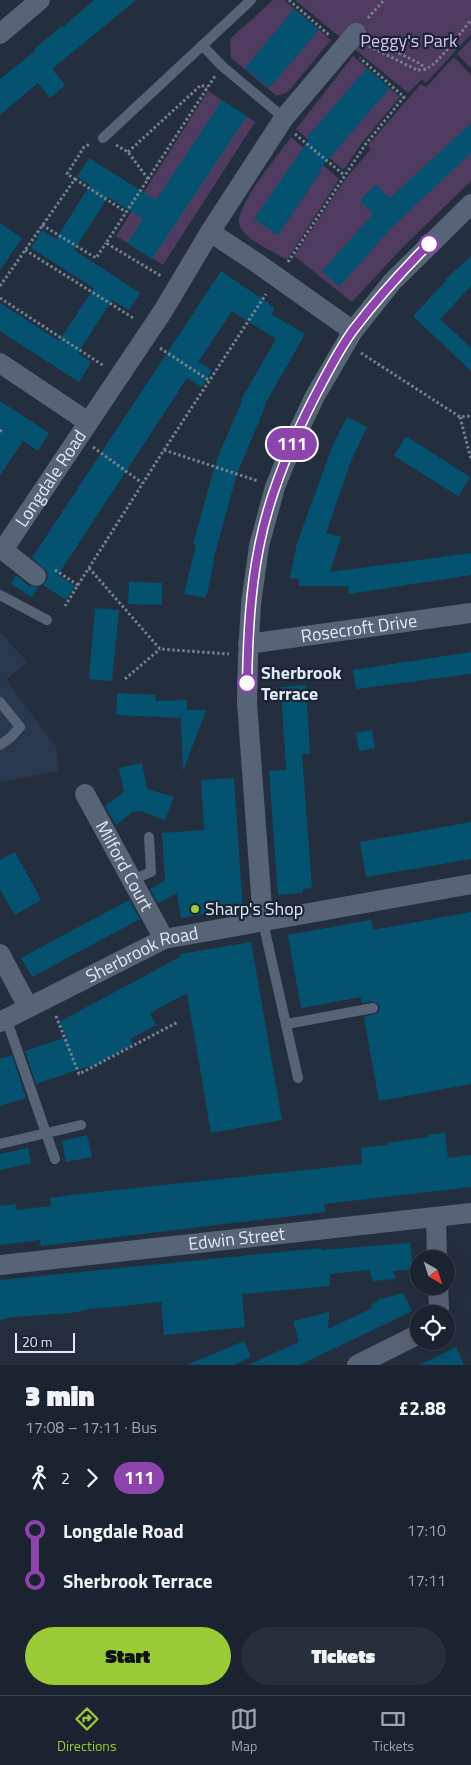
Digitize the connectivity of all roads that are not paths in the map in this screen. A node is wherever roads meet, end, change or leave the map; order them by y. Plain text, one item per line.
1 (40, 0) edge
2 (251, 0) edge
3 (0, 34) edge
4 (359, 44) road end
5 (202, 46) junction
6 (283, 120) junction
7 (103, 138) road end
8 (471, 204) edge
9 (210, 232) junction
10 (349, 337) junction
11 (0, 362) edge
12 (83, 430) junction
13 (2, 553) edge
14 (36, 576) dead end
15 (0, 595) edge
16 (471, 613) edge
17 (47, 620) dead end
18 (248, 650) junction
19 (0, 702) edge
20 (0, 745) edge
21 (86, 794) dead end
22 (149, 836) dead end
23 (132, 880) junction
24 (471, 884) edge
25 (262, 922) junction
26 (164, 939) junction
27 (0, 954) edge
28 (28, 1007) junction
29 (373, 1008) dead end
30 (3, 1020) edge
31 (287, 1024) junction
32 (298, 1078) dead end
33 (81, 1125) dead end
34 (46, 1133) junction
35 (0, 1144) edge
36 (55, 1159) dead end
37 (471, 1213) edge
38 (436, 1217) junction
39 (438, 1250) edge
40 (0, 1265) edge
41 (410, 1339) edge
42 (358, 1365) edge

1 - 3 street
2 - 5 lane
4 - 6 street, Longdale Road
5 - 6 lane
5 - 7 lane
6 - 9 street, Longdale Road
8 - 10 street
9 - 10 street
9 - 12 street, Longdale Road
10 - 18 street
11 - 12 street, Longdale Road
12 - 13 street, Longdale Road
13 - 14 street, Longdale Road
15 - 17 lane
16 - 18 street, Rosecroft Drive
18 - 25 street
19 - 20 lane
21 - 23 street, Milford Court
22 - 23 lane
23 - 26 street, Milford Court
24 - 25 street, Sherbrook Road
25 - 26 street, Sherbrook Road
25 - 31 lane
26 - 28 street, Sherbrook Road
27 - 28 street
28 - 30 street, Sherbrook Road
29 - 31 lane
30 - 34 lane
31 - 32 lane
33 - 34 lane
34 - 35 lane
34 - 36 lane
37 - 38 street, Edwin Street
38 - 39 street
38 - 40 street, Edwin Street
41 - 42 street

